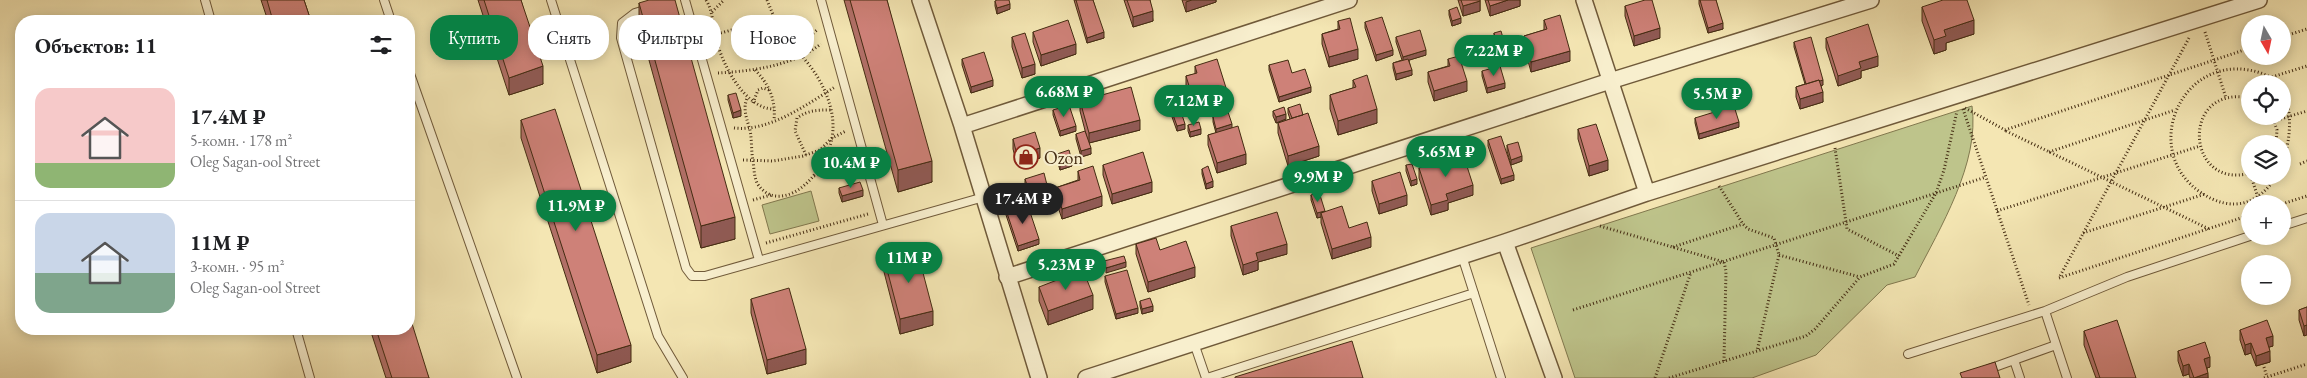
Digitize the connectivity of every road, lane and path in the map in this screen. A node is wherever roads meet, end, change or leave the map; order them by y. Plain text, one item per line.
1 (205, 0) edge
2 (384, 0) edge
3 (551, 0) edge
4 (685, 0) edge
5 (706, 0) edge
6 (724, 0) edge
7 (767, 0) edge
8 (821, 0) edge
9 (920, 0) edge
10 (1349, 0) edge
11 (1584, 0) edge
12 (1872, 0) edge
13 (2259, 0) edge
14 (1823, 7) edge
15 (652, 8) edge
16 (712, 12) junction
17 (209, 15) edge
18 (389, 15) edge
19 (689, 15) edge
20 (712, 15) edge
21 (774, 15) edge
22 (826, 18) junction
23 (2203, 27) dead end
24 (2307, 29) edge
25 (2192, 31) dead end
26 (814, 34) edge
27 (2291, 34) edge
28 (831, 35) junction
29 (721, 49) edge
30 (814, 50) edge
31 (2241, 51) edge
32 (702, 60) edge
33 (791, 60) edge
34 (805, 60) edge
35 (2214, 60) junction
36 (2307, 66) edge
37 (754, 69) junction
38 (731, 72) junction
39 (2217, 72) junction
40 (706, 73) junction
41 (2266, 75) edge
42 (2281, 75) edge
43 (2168, 76) junction
44 (843, 81) junction
45 (1610, 81) junction
46 (415, 89) edge
47 (770, 90) junction
48 (825, 93) junction
49 (2241, 96) edge
50 (747, 98) junction
51 (2226, 98) junction
52 (753, 103) junction
53 (1957, 108) dead end
54 (2300, 108) dead end
55 (774, 109) junction
56 (831, 110) junction
57 (2176, 110) junction
58 (2307, 111) edge
59 (2301, 113) junction
60 (2291, 116) edge
61 (2144, 120) junction
62 (2303, 120) dead end
63 (774, 121) junction
64 (721, 126) junction
65 (962, 126) junction
66 (856, 127) junction
67 (750, 128) junction
68 (2005, 130) junction
69 (832, 138) junction
70 (2200, 146) junction
71 (1835, 148) dead end
72 (2049, 152) junction
73 (2174, 154) junction
74 (806, 155) junction
75 (2302, 155) dead end
76 (2307, 161) edge
77 (753, 162) junction
78 (2116, 173) junction
79 (2241, 175) edge
80 (812, 177) junction
81 (1986, 177) junction
82 (2102, 177) junction
83 (870, 179) junction
84 (2111, 181) junction
85 (1719, 186) dead end
86 (1647, 193) junction
87 (1936, 193) junction
88 (2205, 194) junction
89 (771, 195) junction
90 (2307, 196) edge
91 (984, 197) junction
92 (2291, 201) edge
93 (743, 203) junction
94 (2241, 203) edge
95 (2164, 207) junction
96 (879, 211) junction
97 (1998, 211) junction
98 (2241, 218) edge
99 (2307, 218) edge
100 (1845, 223) junction
101 (2291, 223) edge
102 (1743, 224) junction
103 (882, 225) junction
104 (1598, 225) dead end
105 (2209, 229) junction
106 (2083, 234) junction
107 (2241, 239) edge
108 (1505, 242) junction
109 (1776, 245) junction
110 (755, 246) junction
111 (1673, 247) junction
112 (1779, 254) junction
113 (1462, 256) junction
114 (1899, 256) junction
115 (759, 260) junction
116 (1724, 262) junction
117 (1691, 272) junction
118 (1007, 277) junction
119 (1860, 278) junction
120 (1474, 293) junction
121 (1573, 310) dead end
122 (2045, 311) junction
123 (2033, 315) junction
124 (298, 335) edge
125 (1194, 343) junction
126 (2056, 345) junction
127 (1757, 351) junction
128 (1908, 354) dead end
129 (2014, 360) junction
130 (1724, 361) junction
131 (2307, 364) edge
132 (2264, 367) dead end
133 (1979, 372) edge
134 (310, 378) edge
135 (517, 378) edge
136 (683, 378) edge
137 (1039, 378) edge
138 (1086, 378) edge
139 (1206, 378) edge
140 (1501, 378) edge
141 (1554, 378) edge
142 (1655, 378) edge
143 (1669, 378) edge
144 (2020, 378) edge
145 (2068, 378) edge
146 (2266, 378) edge

1 - 17 lane
2 - 18 lane
3 - 136 lane
4 - 19 lane
5 - 16 path
6 - 16 path
7 - 21 path
8 - 22 lane
9 - 65 street
10 - 65 street
11 - 45 street
12 - 14 street
13 - 86 street
14 - 45 street
15 - 115 lane
16 - 20 path
22 - 26 path
22 - 28 lane
23 - 35 path
24 - 27 path
25 - 43 path
28 - 30 path
28 - 44 lane
29 - 38 path
31 - 35 path
32 - 40 lane
33 - 37 path
34 - 48 path
35 - 39 path
35 - 43 path
36 - 42 path
37 - 38 path
37 - 47 path
38 - 40 path
38 - 50 path
39 - 41 path
39 - 51 path
39 - 57 path
40 - 64 lane
43 - 61 path
43 - 68 path
44 - 48 path
44 - 66 lane
45 - 86 street
45 - 118 street
46 - 135 lane
47 - 52 path
47 - 55 path
48 - 56 path
48 - 63 path
49 - 51 path
50 - 52 path
50 - 67 path
51 - 70 path
52 - 55 path
53 - 87 path
54 - 59 path
55 - 63 path
56 - 69 path
56 - 74 path
57 - 61 path
57 - 73 path
58 - 59 path
59 - 60 path
59 - 62 path
61 - 72 path
61 - 78 path
63 - 67 path
64 - 67 path
64 - 93 lane
65 - 91 street
66 - 69 path
66 - 83 lane
67 - 77 path
68 - 72 path
68 - 81 path
69 - 74 path
69 - 80 path
70 - 73 path
70 - 79 path
71 - 100 path
72 - 82 path
73 - 78 path
73 - 88 path
74 - 77 path
75 - 76 path
77 - 89 path
78 - 82 path
78 - 84 path
80 - 83 path
80 - 89 path
81 - 87 path
81 - 97 path
82 - 84 path
82 - 97 path
83 - 96 lane
84 - 95 path
84 - 106 path
85 - 102 path
86 - 108 street
87 - 100 path
87 - 114 path
88 - 94 path
88 - 95 path
89 - 93 path
90 - 92 path
91 - 103 lane
91 - 118 street
93 - 110 lane
95 - 105 path
95 - 106 path
96 - 103 lane
96 - 110 path
97 - 123 path
98 - 105 path
99 - 101 lane
100 - 109 path
100 - 114 path
102 - 109 path
102 - 111 path
103 - 115 lane
104 - 111 path
105 - 106 path
107 - 122 lane
108 - 113 street
108 - 141 street
109 - 112 path
109 - 116 path
110 - 115 lane
111 - 116 path
112 - 119 path
112 - 127 path
113 - 120 lane
113 - 125 street
114 - 119 path
116 - 117 path
116 - 130 path
117 - 121 path
117 - 142 path
118 - 137 street
119 - 127 path
120 - 139 lane
120 - 140 lane
122 - 123 lane
122 - 126 lane
123 - 128 lane
124 - 134 lane
125 - 138 street
125 - 139 lane
126 - 129 lane
126 - 145 lane
127 - 130 path
129 - 133 lane
129 - 144 lane
130 - 143 path
131 - 146 path
132 - 146 path

